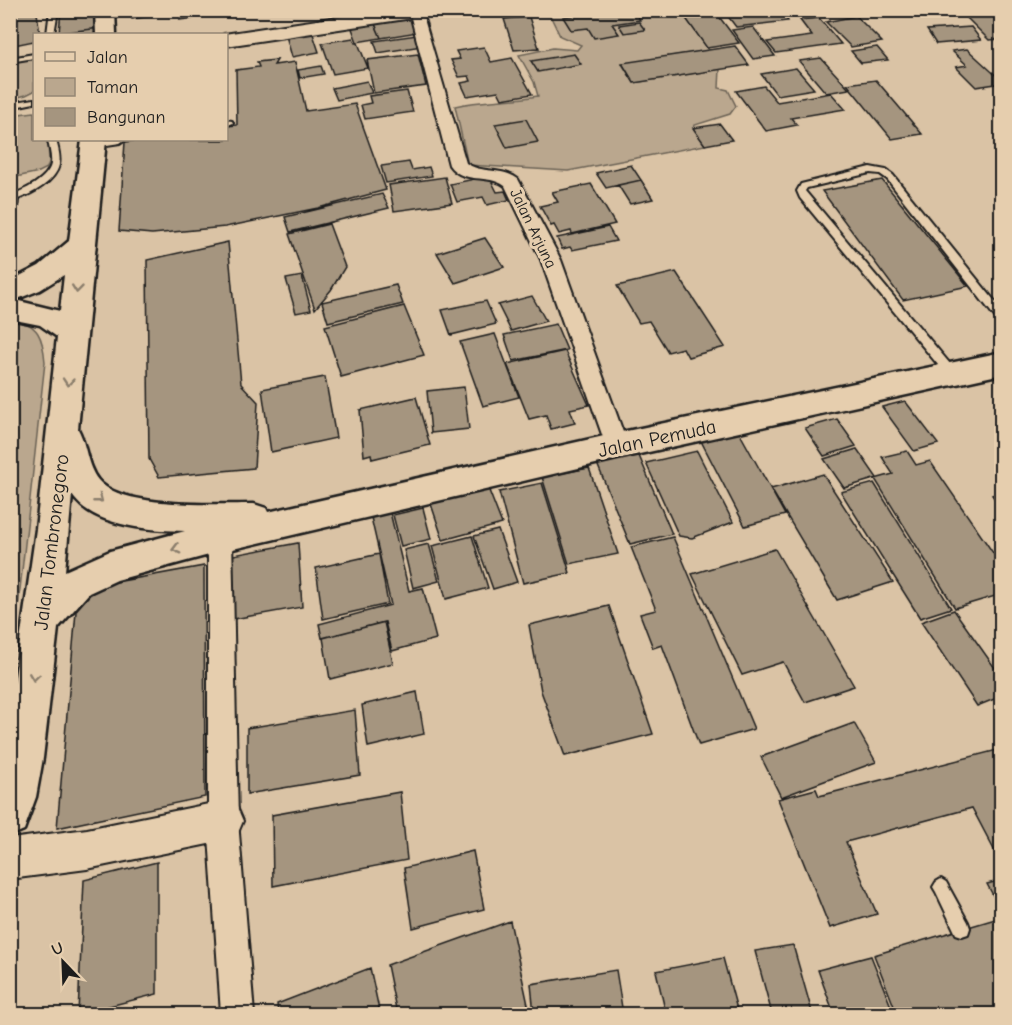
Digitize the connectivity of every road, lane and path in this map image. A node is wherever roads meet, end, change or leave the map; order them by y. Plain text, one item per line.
1 (54, 10) edge
2 (105, 10) edge
3 (420, 11) edge
4 (50, 33) edge
5 (106, 33) edge
6 (228, 40) edge
7 (33, 56) edge
8 (10, 60) edge
9 (33, 101) edge
10 (10, 106) edge
11 (52, 141) edge
12 (94, 142) edge
13 (11, 199) edge
14 (10, 227) edge
15 (81, 244) junction
16 (10, 292) edge
17 (10, 309) edge
18 (1002, 318) edge
19 (72, 333) junction
20 (1002, 363) edge
21 (952, 374) junction
22 (64, 430) junction
23 (617, 446) junction
24 (314, 516) junction
25 (220, 537) junction
26 (42, 620) junction
27 (10, 816) edge
28 (223, 821) junction
29 (10, 859) edge
30 (941, 886) dead end
31 (962, 928) dead end
32 (238, 1014) edge

1 - 4 lane
2 - 5 main road
3 - 6 street
3 - 23 street, Jalan Arjuna
7 - 8 lane
9 - 10 lane
11 - 13 lane
12 - 15 main road, Jalan Tombronegoro
13 - 14 lane
15 - 16 main road
15 -> 19 main road, Jalan Tombronegoro
17 - 19 main road
18 - 21 lane
19 -> 22 main road, Jalan Tombronegoro
20 - 21 main road, Jalan Pemuda
21 - 23 main road, Jalan Pemuda
22 -> 24 main road
22 - 26 main road, Jalan Tombronegoro
23 - 24 main road, Jalan Pemuda
24 - 25 main road
25 -> 26 main road
25 - 28 street
26 -> 27 main road, Jalan Tombronegoro
28 - 29 street
28 - 32 street
30 - 31 lane

